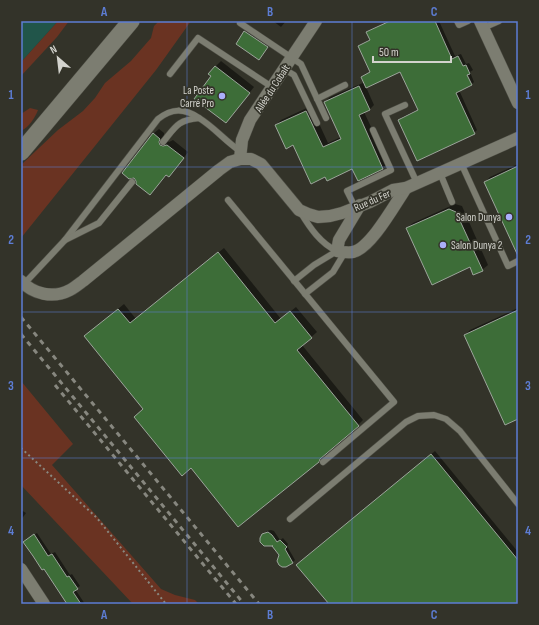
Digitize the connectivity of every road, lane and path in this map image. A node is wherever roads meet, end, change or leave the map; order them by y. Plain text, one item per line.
1 (131, 21) edge
2 (315, 21) edge
3 (457, 21) edge
4 (468, 21) edge
5 (498, 21) edge
6 (240, 23) dead end
7 (481, 24) edge
8 (291, 58) junction
9 (284, 69) junction
10 (170, 74) dead end
11 (345, 85) dead end
12 (272, 87) junction
13 (517, 98) edge
14 (317, 99) junction
15 (405, 105) dead end
16 (198, 118) junction
17 (326, 118) dead end
18 (317, 123) dead end
19 (372, 130) dead end
20 (518, 138) edge
21 (163, 142) dead end
22 (21, 152) edge
23 (240, 155) junction
24 (461, 163) junction
25 (440, 173) junction
26 (132, 182) dead end
27 (417, 183) junction
28 (406, 188) junction
29 (228, 200) dead end
30 (452, 202) dead end
31 (357, 206) junction
32 (299, 210) junction
33 (65, 240) junction
34 (341, 252) junction
35 (518, 261) edge
36 (294, 281) junction
37 (23, 282) edge
38 (305, 294) junction
39 (21, 448) edge
40 (323, 462) dead end
41 (518, 504) edge
42 (290, 519) dead end
43 (21, 569) edge
44 (25, 586) edge
45 (44, 604) edge
46 (166, 604) edge

1 - 22 main road
2 - 8 street, Allée du Cobalt
3 - 4 lane
5 - 7 lane
6 - 8 lane
7 - 13 street
8 - 9 street, Allée du Cobalt
8 - 14 lane
9 - 12 street, Allée du Cobalt
9 - 18 lane
10 - 12 lane
11 - 14 lane
12 - 23 street, Allée du Cobalt
14 - 17 lane
15 - 27 lane
16 - 21 lane
16 - 23 lane
16 - 33 lane
19 - 31 lane
20 - 24 street, Rue du Fer
23 - 32 street
23 - 37 street
24 - 25 street, Rue du Fer
24 - 35 lane
25 - 27 street, Rue du Fer
25 - 30 lane
26 - 33 lane
27 - 28 street, Rue du Fer
28 - 31 street, Rue du Fer
28 - 34 street
29 - 36 lane
31 - 32 street, Rue du Fer
31 - 34 street
32 - 34 lane
33 - 37 lane
34 - 36 lane
34 - 38 lane
36 - 38 lane
38 - 40 lane
39 - 46 path
41 - 42 lane
43 - 44 street
44 - 45 street

